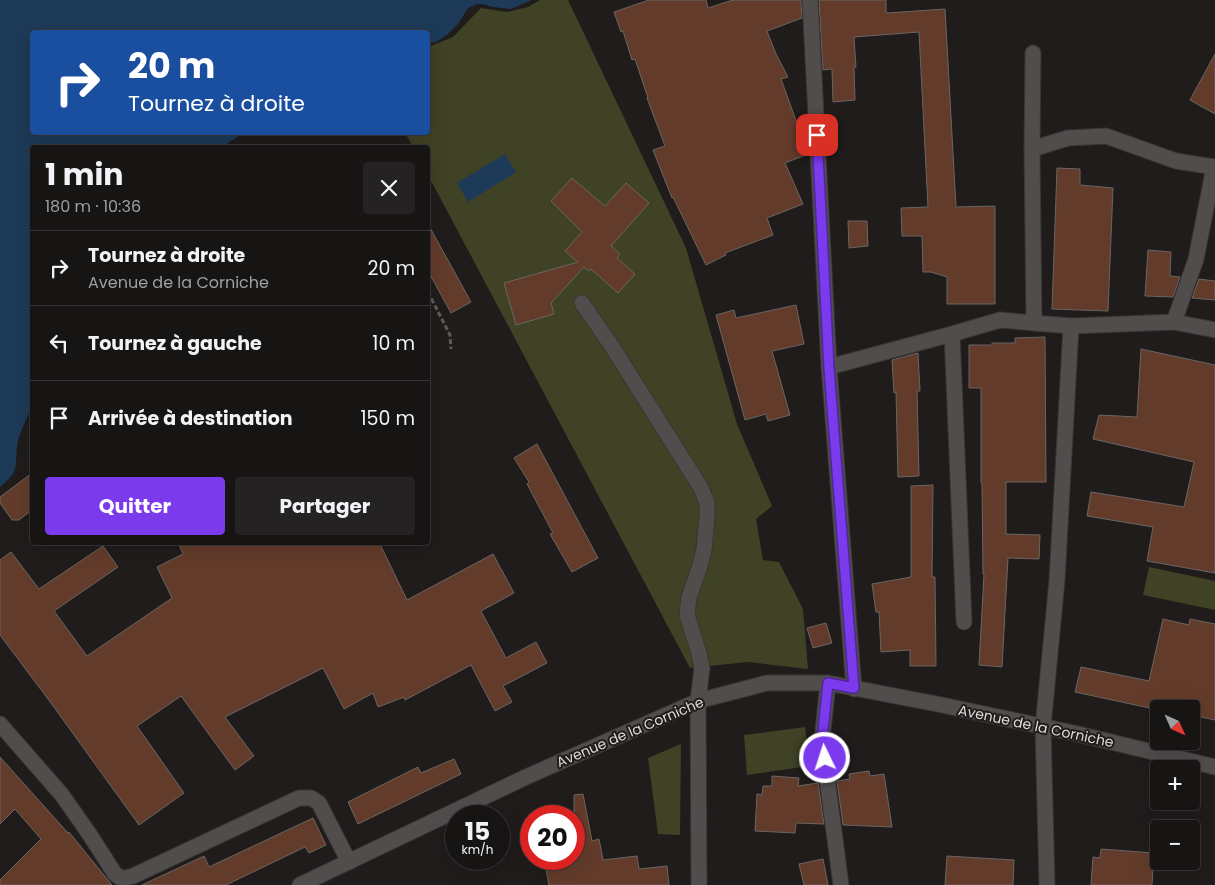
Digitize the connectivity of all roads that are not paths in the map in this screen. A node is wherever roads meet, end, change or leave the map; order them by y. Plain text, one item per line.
1 (810, 0) edge
2 (1033, 53) dead end
3 (1032, 149) junction
4 (1214, 167) edge
5 (582, 303) dead end
6 (1034, 322) junction
7 (1174, 322) junction
8 (1070, 326) junction
9 (1215, 330) edge
10 (952, 334) junction
11 (829, 368) junction
12 (964, 622) dead end
13 (828, 683) junction
14 (854, 688) junction
15 (698, 701) junction
16 (0, 724) edge
17 (1043, 727) junction
18 (1215, 766) edge
19 (349, 862) junction
20 (300, 885) edge
21 (698, 885) edge
22 (841, 885) edge
23 (1047, 885) edge

1 - 11 street
2 - 3 street
3 - 4 street
3 - 6 street
4 - 7 street
5 - 15 street
6 - 8 street
6 - 10 street
7 - 8 street
7 - 9 street
8 - 17 street
10 - 11 street
10 - 12 street
11 - 14 street
13 - 14 street, Avenue de la Corniche
13 - 15 street, Avenue de la Corniche
13 - 22 street
14 - 17 street, Avenue de la Corniche
15 - 19 street, Avenue de la Corniche
15 - 21 street
16 - 19 street
17 - 18 street, Avenue de la Corniche
17 - 23 street
19 - 20 street, Avenue de la Corniche

